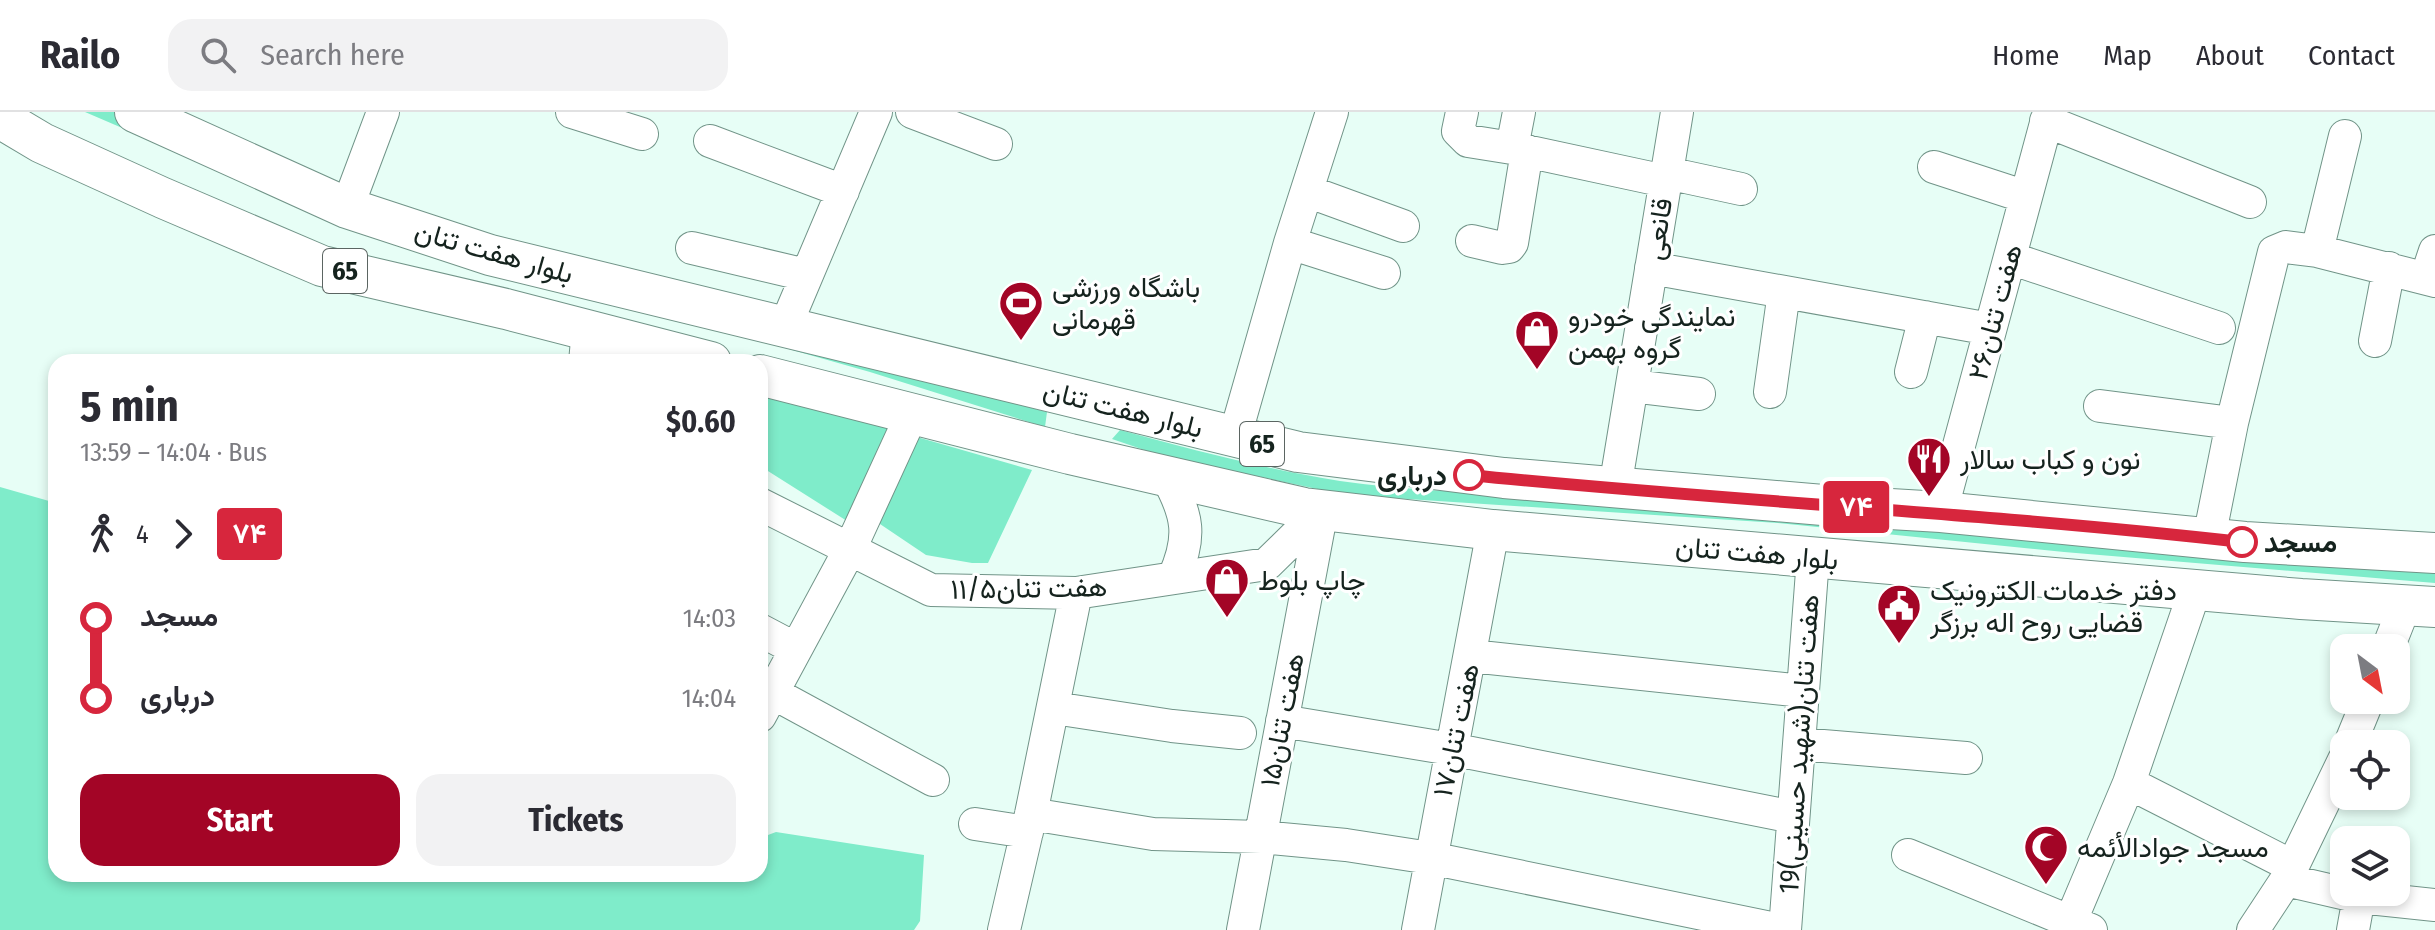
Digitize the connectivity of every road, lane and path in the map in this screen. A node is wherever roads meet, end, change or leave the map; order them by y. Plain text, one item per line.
1 (135, 112) edge
2 (383, 112) edge
3 (572, 112) edge
4 (876, 112) edge
5 (912, 112) edge
6 (1332, 112) edge
7 (1462, 112) edge
8 (1519, 112) edge
9 (1677, 112) edge
10 (2048, 117) edge
11 (0, 118) edge
12 (642, 134) dead end
13 (2345, 136) dead end
14 (710, 141) dead end
15 (996, 144) dead end
16 (1519, 149) junction
17 (1934, 167) dead end
18 (1666, 177) junction
19 (1741, 189) dead end
20 (843, 191) junction
21 (1307, 191) junction
22 (2026, 197) junction
23 (2250, 202) dead end
24 (347, 208) junction
25 (1403, 226) dead end
26 (1472, 241) dead end
27 (1290, 243) junction
28 (692, 248) dead end
29 (2317, 251) junction
30 (2010, 258) junction
31 (1651, 268) junction
32 (2389, 268) junction
33 (2432, 270) edge
34 (1384, 273) dead end
35 (806, 275) junction
36 (1784, 292) junction
37 (1925, 317) junction
38 (785, 327) junction
39 (2219, 328) dead end
40 (1990, 329) junction
41 (2375, 341) dead end
42 (587, 346) edge
43 (649, 354) edge
44 (1911, 372) dead end
45 (768, 377) edge
46 (1632, 386) junction
47 (1770, 392) dead end
48 (1699, 394) dead end
49 (1081, 399) junction
50 (2100, 406) dead end
51 (912, 414) junction
52 (2232, 423) junction
53 (1235, 436) junction
54 (1070, 454) junction
55 (1167, 477) junction
56 (1615, 488) junction
57 (768, 508) edge
58 (1322, 510) junction
59 (1941, 512) junction
60 (1493, 530) junction
61 (2209, 538) junction
62 (850, 549) junction
63 (2435, 553) edge
64 (1813, 558) junction
65 (1174, 577) junction
66 (2195, 590) junction
67 (1076, 593) junction
68 (2420, 606) edge
69 (768, 634) edge
70 (2399, 634) edge
71 (796, 649) junction
72 (1471, 656) junction
73 (1802, 691) junction
74 (768, 700) edge
75 (768, 705) edge
76 (1054, 708) junction
77 (1282, 721) junction
78 (1240, 733) dead end
79 (1799, 744) junction
80 (1451, 749) junction
81 (1966, 758) dead end
82 (933, 780) dead end
83 (2129, 783) junction
84 (2330, 789) edge
85 (1793, 817) junction
86 (1029, 823) junction
87 (975, 824) dead end
88 (1261, 837) junction
89 (1908, 855) dead end
90 (1430, 858) junction
91 (2289, 873) junction
92 (2330, 887) edge
93 (2410, 902) edge
94 (2435, 905) edge
95 (2357, 906) edge
96 (2076, 927) edge
97 (1004, 930) edge
98 (1243, 930) edge
99 (1418, 930) edge
100 (1783, 930) edge
101 (2253, 930) edge
102 (2353, 930) edge

1 - 24 main road, بلوار هفت تنان / 65
2 - 24 street
3 - 12 street
4 - 20 street
5 - 15 street
6 - 21 street
7 - 16 street
8 - 16 street
9 - 18 street, قانعی
10 - 22 street, هفت تنان۲۶
10 - 23 street
11 - 42 main road, بلوار هفت تنان / 65
13 - 29 street
14 - 20 street
16 - 18 street
16 - 26 street
17 - 22 street
18 - 19 street
18 - 31 street, قانعی
20 - 35 street
21 - 25 street
21 - 27 street
22 - 30 street, هفت تنان۲۶
24 - 38 main road, بلوار هفت تنان / 65
27 - 34 street
27 - 53 street
28 - 35 street
29 - 32 street
29 - 52 street
30 - 39 street
30 - 40 street, هفت تنان۲۶
31 - 36 street
31 - 46 street, قانعی
32 - 33 street
32 - 41 street
35 - 38 street
36 - 37 street
36 - 47 street
37 - 40 street
37 - 44 street
38 - 49 main road, بلوار هفت تنان / 65
40 - 59 street, هفت تنان۲۶
42 - 43 main road, بلوار هفت تنان / 65
45 - 51 main road, بلوار هفت تنان / 65
46 - 48 street
46 - 56 street, قانعی
49 - 53 main road, بلوار هفت تنان / 65
49 - 54 main road
50 - 52 street
51 - 54 main road, بلوار هفت تنان / 65
51 - 62 street
52 - 61 street
53 - 56 main road, بلوار هفت تنان / 65
54 - 55 main road, بلوار هفت تنان / 65
55 - 58 main road, بلوار هفت تنان / 65
55 - 65 street
56 - 59 main road, بلوار هفت تنان / 65
57 - 62 street, ۱۱/۵هفت تنان
58 - 60 main road, بلوار هفت تنان / 65
58 - 65 street, ۱۱/۵هفت تنان
58 - 77 street, هفت تنان۱۵
59 - 61 main road, بلوار هفت تنان / 65
60 - 64 main road, بلوار هفت تنان / 65
60 - 72 street, هفت تنان۱۷
61 - 63 main road, بلوار هفت تنان / 65
62 - 67 street, ۱۱/۵هفت تنان
62 - 71 street
64 - 66 main road, بلوار هفت تنان / 65
64 - 73 street, 19هفت تنان(شهید حسینی)
65 - 67 street, ۱۱/۵هفت تنان
66 - 68 main road, بلوار هفت تنان / 65
66 - 83 street
67 - 76 street
68 - 70 street
69 - 71 street
71 - 74 street
72 - 73 street
72 - 80 street, هفت تنان۱۷
73 - 79 street, 19هفت تنان(شهید حسینی)
75 - 82 street
76 - 78 street
76 - 86 street
77 - 80 street
77 - 88 street, هفت تنان۱۵
79 - 81 street
79 - 85 street, 19هفت تنان(شهید حسینی)
80 - 85 street
80 - 90 street, هفت تنان۱۷
83 - 91 street
83 - 96 street
84 - 91 street
85 - 100 street, 19هفت تنان(شهید حسینی)
86 - 87 street
86 - 88 street
86 - 97 street
88 - 90 street
88 - 98 street, هفت تنان۱۵
89 - 96 street
90 - 99 street, هفت تنان۱۷
90 - 100 street
91 - 92 street
91 - 101 street
93 - 94 street
95 - 102 street

